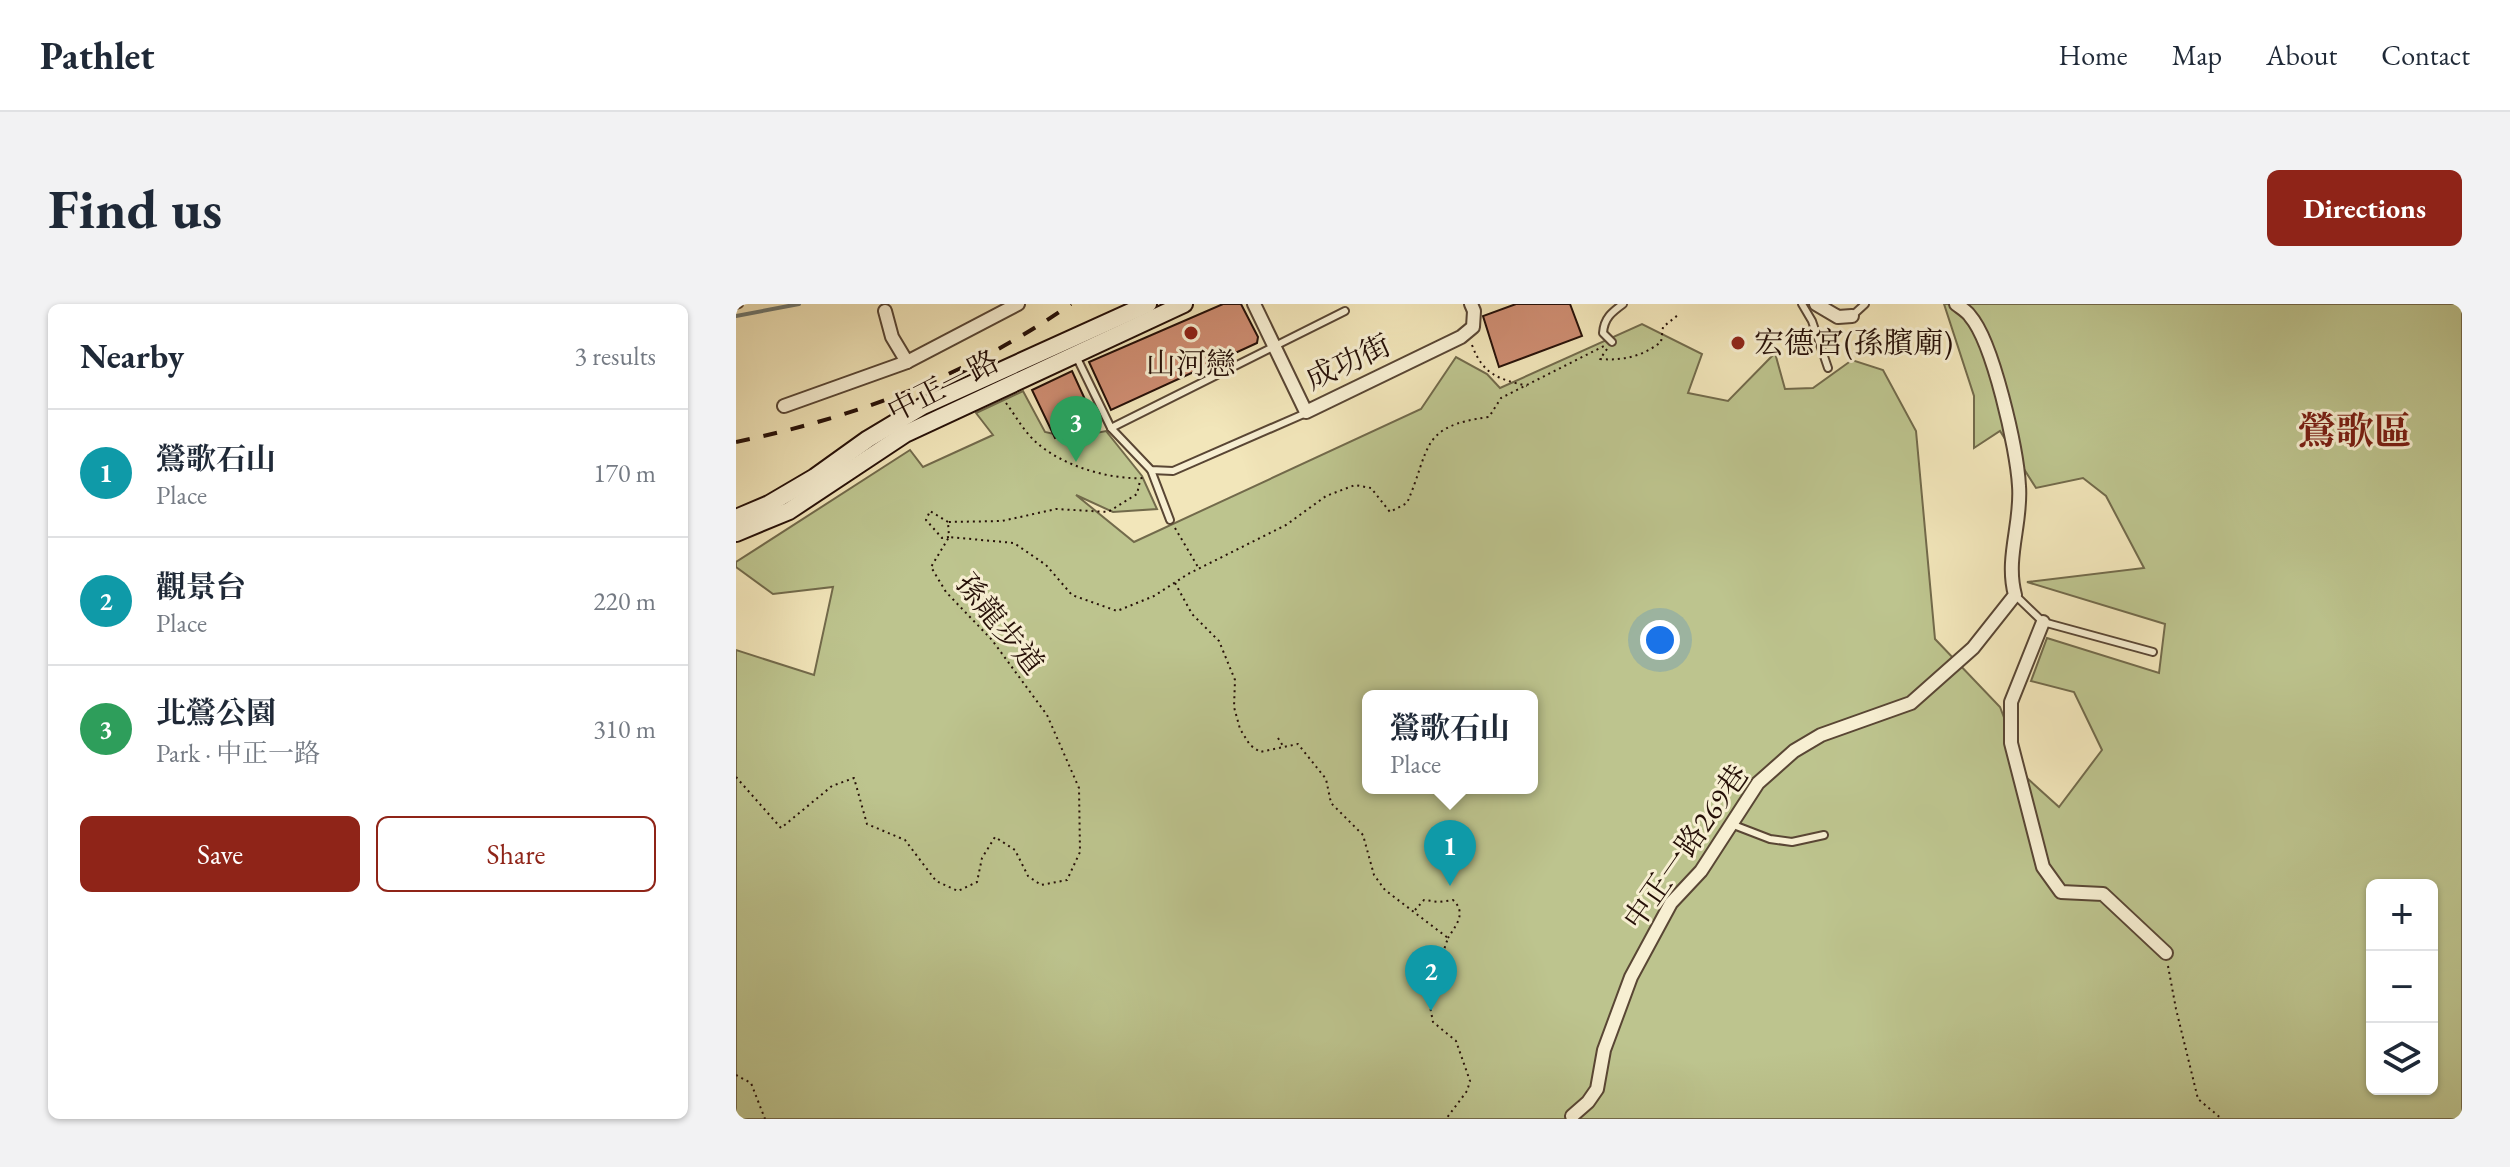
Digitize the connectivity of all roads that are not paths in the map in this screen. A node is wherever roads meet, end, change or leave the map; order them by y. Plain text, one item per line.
1 (1018, 304) edge
2 (1148, 304) edge
3 (1184, 304) edge
4 (1254, 304) edge
5 (1471, 304) edge
6 (1623, 304) edge
7 (1802, 304) edge
8 (1816, 304) edge
9 (1865, 304) edge
10 (1956, 304) edge
11 (885, 311) dead end
12 (1345, 311) dead end
13 (1852, 316) joint
14 (1612, 342) road end
15 (1274, 347) junction
16 (1074, 353) junction
17 (907, 362) junction
18 (1828, 368) dead end
19 (784, 406) dead end
20 (1306, 412) junction
21 (1111, 428) junction
22 (1152, 472) junction
23 (736, 518) edge
24 (1170, 520) road end
25 (736, 533) edge
26 (2015, 595) junction
27 (2043, 622) junction
28 (2153, 652) dead end
29 (1731, 824) junction
30 (1824, 835) dead end
31 (2166, 953) road end
32 (1572, 1116) dead end

1 - 17 street
2 - 23 main road, 中正一路
3 - 16 main road, 中正一路
4 - 15 street, 成功街
5 - 20 street, 成功街
6 - 14 lane
7 - 18 lane
8 - 13 street
9 - 13 lane
10 - 26 street
11 - 17 street
12 - 15 lane
15 - 20 street, 成功街
15 - 21 lane
16 - 21 lane
16 - 25 main road, 中正一路
17 - 19 street
20 - 22 lane
21 - 22 lane
22 - 24 lane
26 - 27 lane
26 - 29 street, 中正一路269巷
27 - 28 lane
27 - 31 street
29 - 30 lane
29 - 32 street, 中正一路269巷

